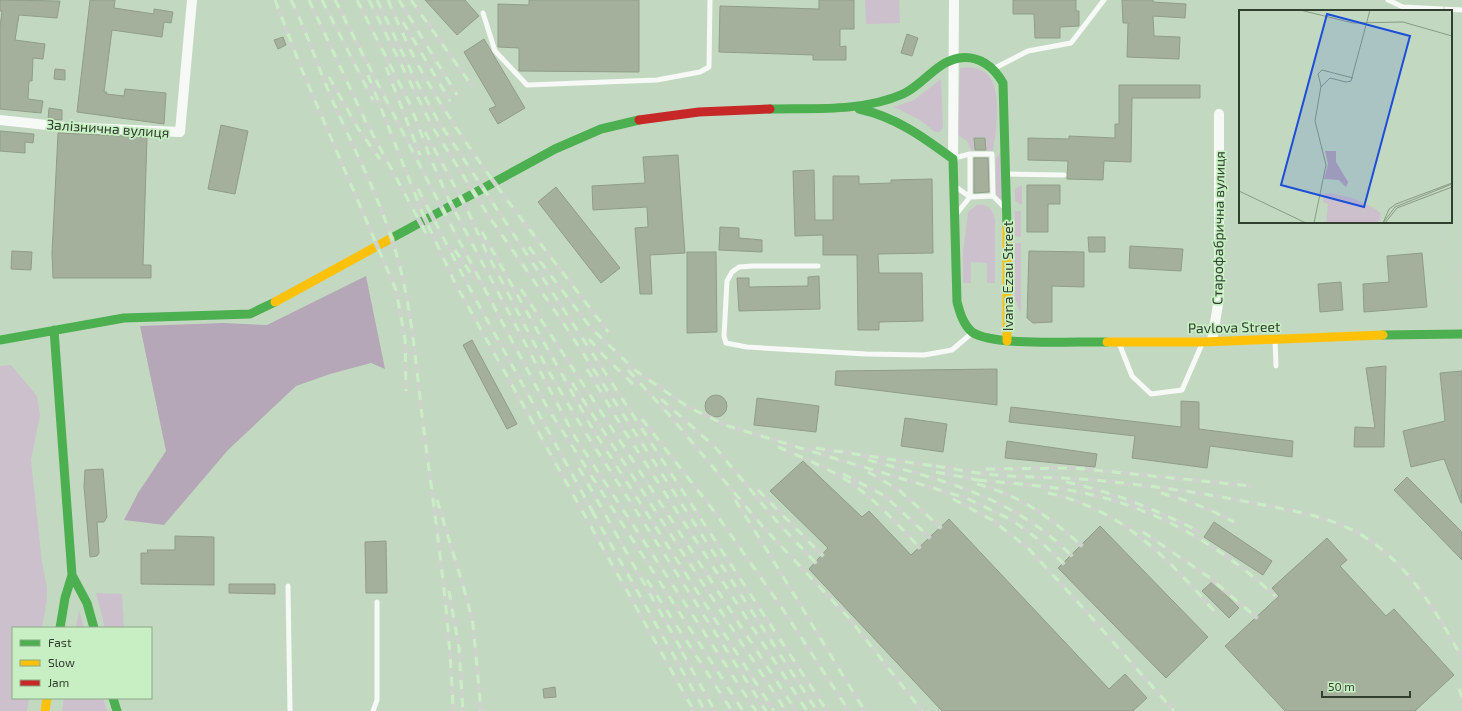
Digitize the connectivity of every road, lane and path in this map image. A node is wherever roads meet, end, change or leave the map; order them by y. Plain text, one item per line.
1 (192, 0) edge
2 (710, 0) edge
3 (954, 0) edge
4 (1104, 0) edge
5 (1388, 0) edge
6 (1462, 10) edge
7 (483, 13) dead end
8 (953, 59) junction
9 (995, 68) junction
10 (851, 107) junction
11 (1219, 114) dead end
12 (0, 120) edge
13 (1006, 144) junction
14 (970, 154) junction
15 (992, 154) junction
16 (953, 159) junction
17 (1006, 174) junction
18 (1064, 175) dead end
19 (954, 186) junction
20 (970, 196) junction
21 (993, 196) junction
22 (1007, 210) junction
23 (955, 215) junction
24 (818, 266) dead end
25 (54, 330) junction
26 (972, 333) junction
27 (1462, 334) edge
28 (0, 340) edge
29 (1275, 340) junction
30 (1007, 341) junction
31 (1118, 342) junction
32 (1208, 342) junction
33 (1276, 366) dead end
34 (72, 575) junction
35 (288, 586) dead end
36 (377, 602) dead end
37 (60, 627) edge
38 (94, 627) edge
39 (47, 699) edge
40 (113, 699) edge
41 (45, 711) edge
42 (117, 711) edge
43 (290, 711) edge
44 (374, 711) edge

1 - 12 street, Залізнична вулиця
2 - 7 lane
3 - 8 street
4 - 9 lane
5 - 6 lane
8 - 9 main road
8 - 10 main road
8 - 16 street
9 - 13 main road, Ivana Ezau Street
10 - 16 main road
10 - 25 main road
11 - 32 street, Старофабрична вулиця
13 - 15 lane
13 - 17 main road, Ivana Ezau Street
14 - 15 lane
14 - 16 lane
14 - 20 lane
15 - 21 lane
16 - 19 main road
17 - 18 lane
17 - 22 main road, Ivana Ezau Street
19 - 20 lane
19 - 23 main road
20 - 21 lane
20 - 23 lane
21 - 22 lane
22 - 30 main road, Ivana Ezau Street
23 - 26 main road
24 - 26 lane
25 - 28 main road
25 - 34 main road
26 - 30 main road, Ivana Ezau Street
27 - 29 main road, Pavlova Street
29 - 32 main road, Pavlova Street
29 - 33 lane
30 - 31 main road, Pavlova Street
31 - 32 main road, Pavlova Street
31 - 32 lane
34 - 37 main road
34 - 38 main road
35 - 43 lane
36 - 44 lane
39 - 41 main road
40 - 42 main road

